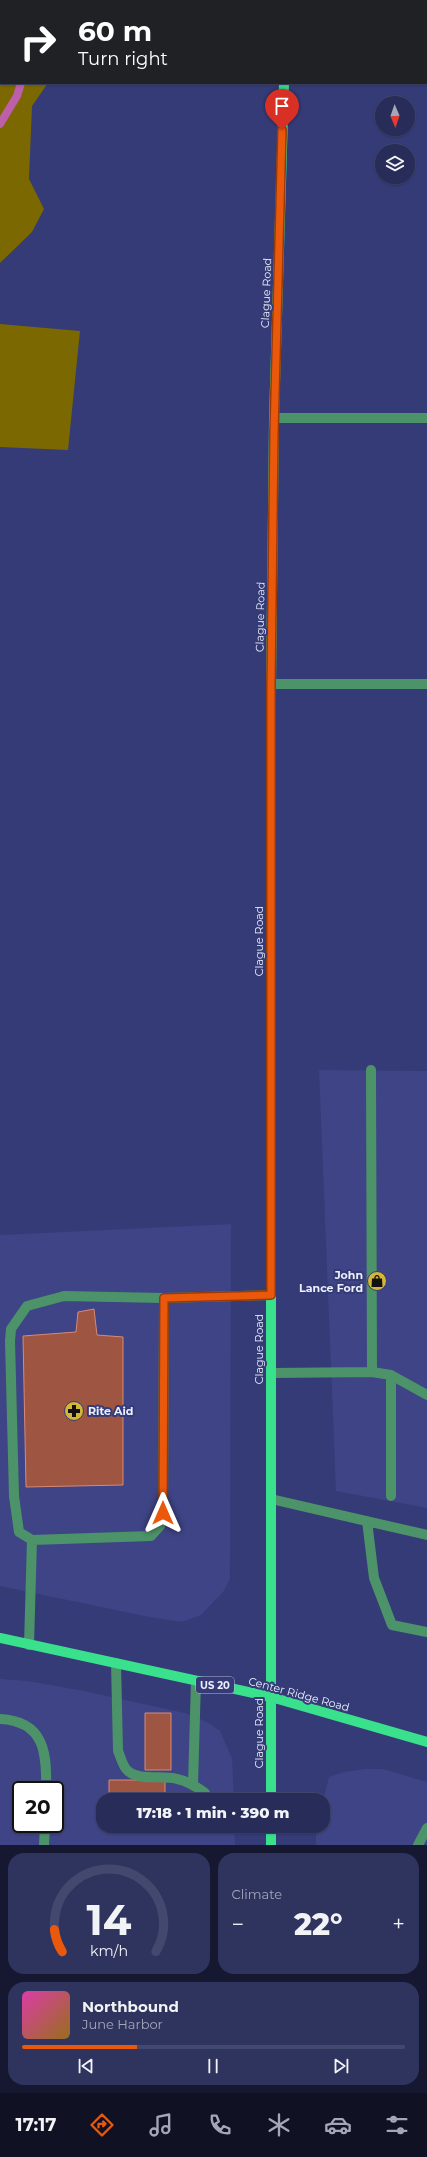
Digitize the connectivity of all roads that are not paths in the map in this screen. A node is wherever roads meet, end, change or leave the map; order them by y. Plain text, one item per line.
1 (284, 84) edge
2 (274, 418) junction
3 (427, 418) edge
4 (271, 684) junction
5 (427, 684) edge
6 (372, 1070) dead end
7 (271, 1295) junction
8 (164, 1298) junction
9 (372, 1372) junction
10 (272, 1373) junction
11 (391, 1376) junction
12 (427, 1395) edge
13 (391, 1496) dead end
14 (272, 1500) junction
15 (367, 1521) junction
16 (427, 1535) edge
17 (32, 1540) junction
18 (427, 1632) edge
19 (0, 1638) edge
20 (29, 1644) junction
21 (116, 1663) junction
22 (196, 1681) junction
23 (271, 1697) junction
24 (0, 1719) edge
25 (427, 1742) edge
26 (46, 1781) edge
27 (192, 1784) junction
28 (205, 1793) edge
29 (271, 1793) edge
30 (427, 1828) edge
31 (45, 1833) edge
32 (271, 1833) edge
33 (44, 1845) edge
34 (271, 1845) edge
35 (418, 1845) edge

1 - 2 main road, Clague Road
2 - 3 lane
2 - 4 main road, Clague Road
4 - 5 lane
4 - 7 main road, Clague Road
6 - 9 lane
7 - 8 lane
7 - 10 main road, Clague Road
8 - 17 lane
8 - 17 lane
9 - 10 lane
9 - 11 lane
10 - 14 main road, Clague Road
11 - 12 lane
11 - 13 lane
14 - 15 lane
14 - 23 main road, Clague Road
15 - 16 lane
15 - 18 lane
17 - 20 lane
19 - 20 main road, Center Ridge Road / US 20
20 - 21 main road, Center Ridge Road / US 20
21 - 22 main road, Center Ridge Road / US 20
21 - 27 lane
22 - 23 main road, Center Ridge Road / US 20
22 - 27 lane
23 - 25 main road, Center Ridge Road / US 20
23 - 29 main road, Clague Road
24 - 26 lane
27 - 28 lane
30 - 35 lane
31 - 33 lane
32 - 34 main road

